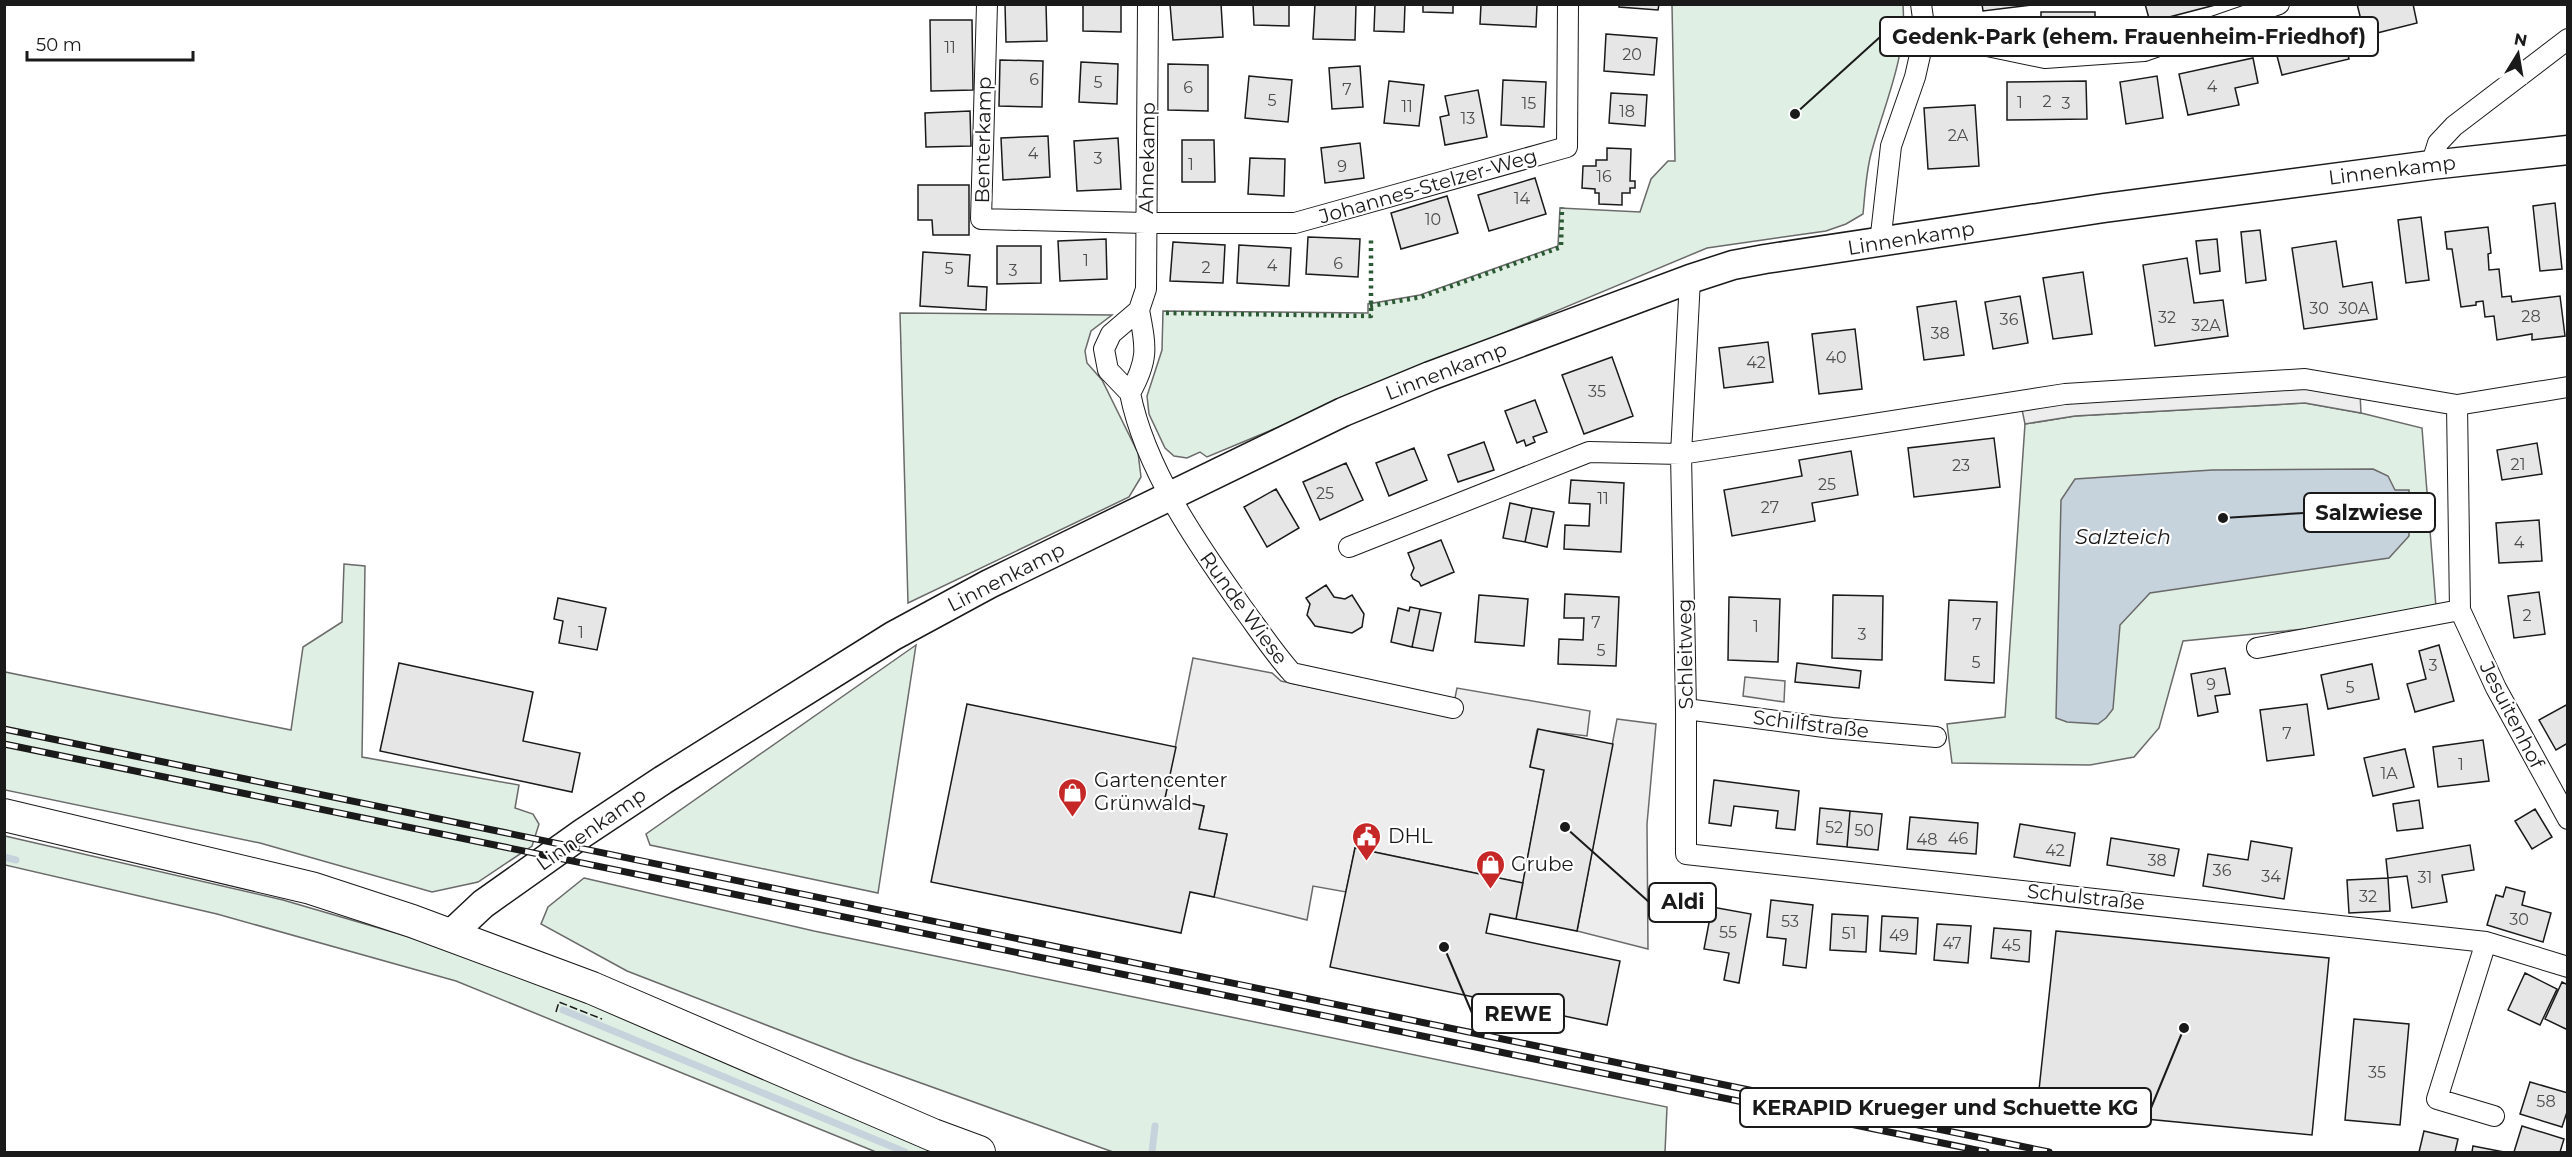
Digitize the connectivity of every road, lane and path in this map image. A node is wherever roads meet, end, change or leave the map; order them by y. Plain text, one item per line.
1 (987, 4) edge
2 (1148, 4) edge
3 (1569, 4) edge
4 (1921, 4) edge
5 (2280, 4) edge
6 (1925, 33) junction
7 (2568, 39) edge
8 (2568, 150) edge
9 (2431, 165) junction
10 (1146, 223) junction
11 (1880, 243) junction
12 (1690, 279) junction
13 (1139, 310) junction
14 (2568, 387) edge
15 (1130, 393) junction
16 (2457, 405) junction
17 (1681, 454) junction
18 (1170, 495) junction
19 (1349, 547) dead end
20 (2460, 610) junction
21 (2257, 648) dead end
22 (1453, 708) dead end
23 (1686, 709) junction
24 (1936, 737) dead end
25 (4, 815) edge
26 (2568, 819) edge
27 (1686, 854) joint
28 (450, 935) junction
29 (2486, 942) junction
30 (2568, 967) edge
31 (2494, 1116) dead end
32 (979, 1152) edge

1 - 10 street, Benterkamp
2 - 10 street, Ahnekamp
3 - 10 street, Johannes-Stelzer-Weg
4 - 6 street
5 - 6 street
6 - 11 street
7 - 9 street
8 - 9 main road, Linnenkamp
9 - 11 main road, Linnenkamp
10 - 13 street, Ahnekamp
11 - 12 main road, Linnenkamp
12 - 17 street, Schleitweg
12 - 18 main road, Linnenkamp
13 - 15 street, Ahnekamp
13 - 15 street
14 - 16 street
15 - 18 street, Runde Wiese
16 - 17 street
16 - 20 street, Jesuitenhof
17 - 19 street
17 - 23 street, Schleitweg
18 - 22 street, Runde Wiese
18 - 28 main road, Linnenkamp
20 - 21 street
20 - 26 street, Jesuitenhof
23 - 24 street, Schilfstraße
23 - 27 street, Schleitweg
25 - 28 main road
27 - 29 street, Schulstraße
28 - 32 main road
29 - 30 street, Schulstraße
29 - 31 street

